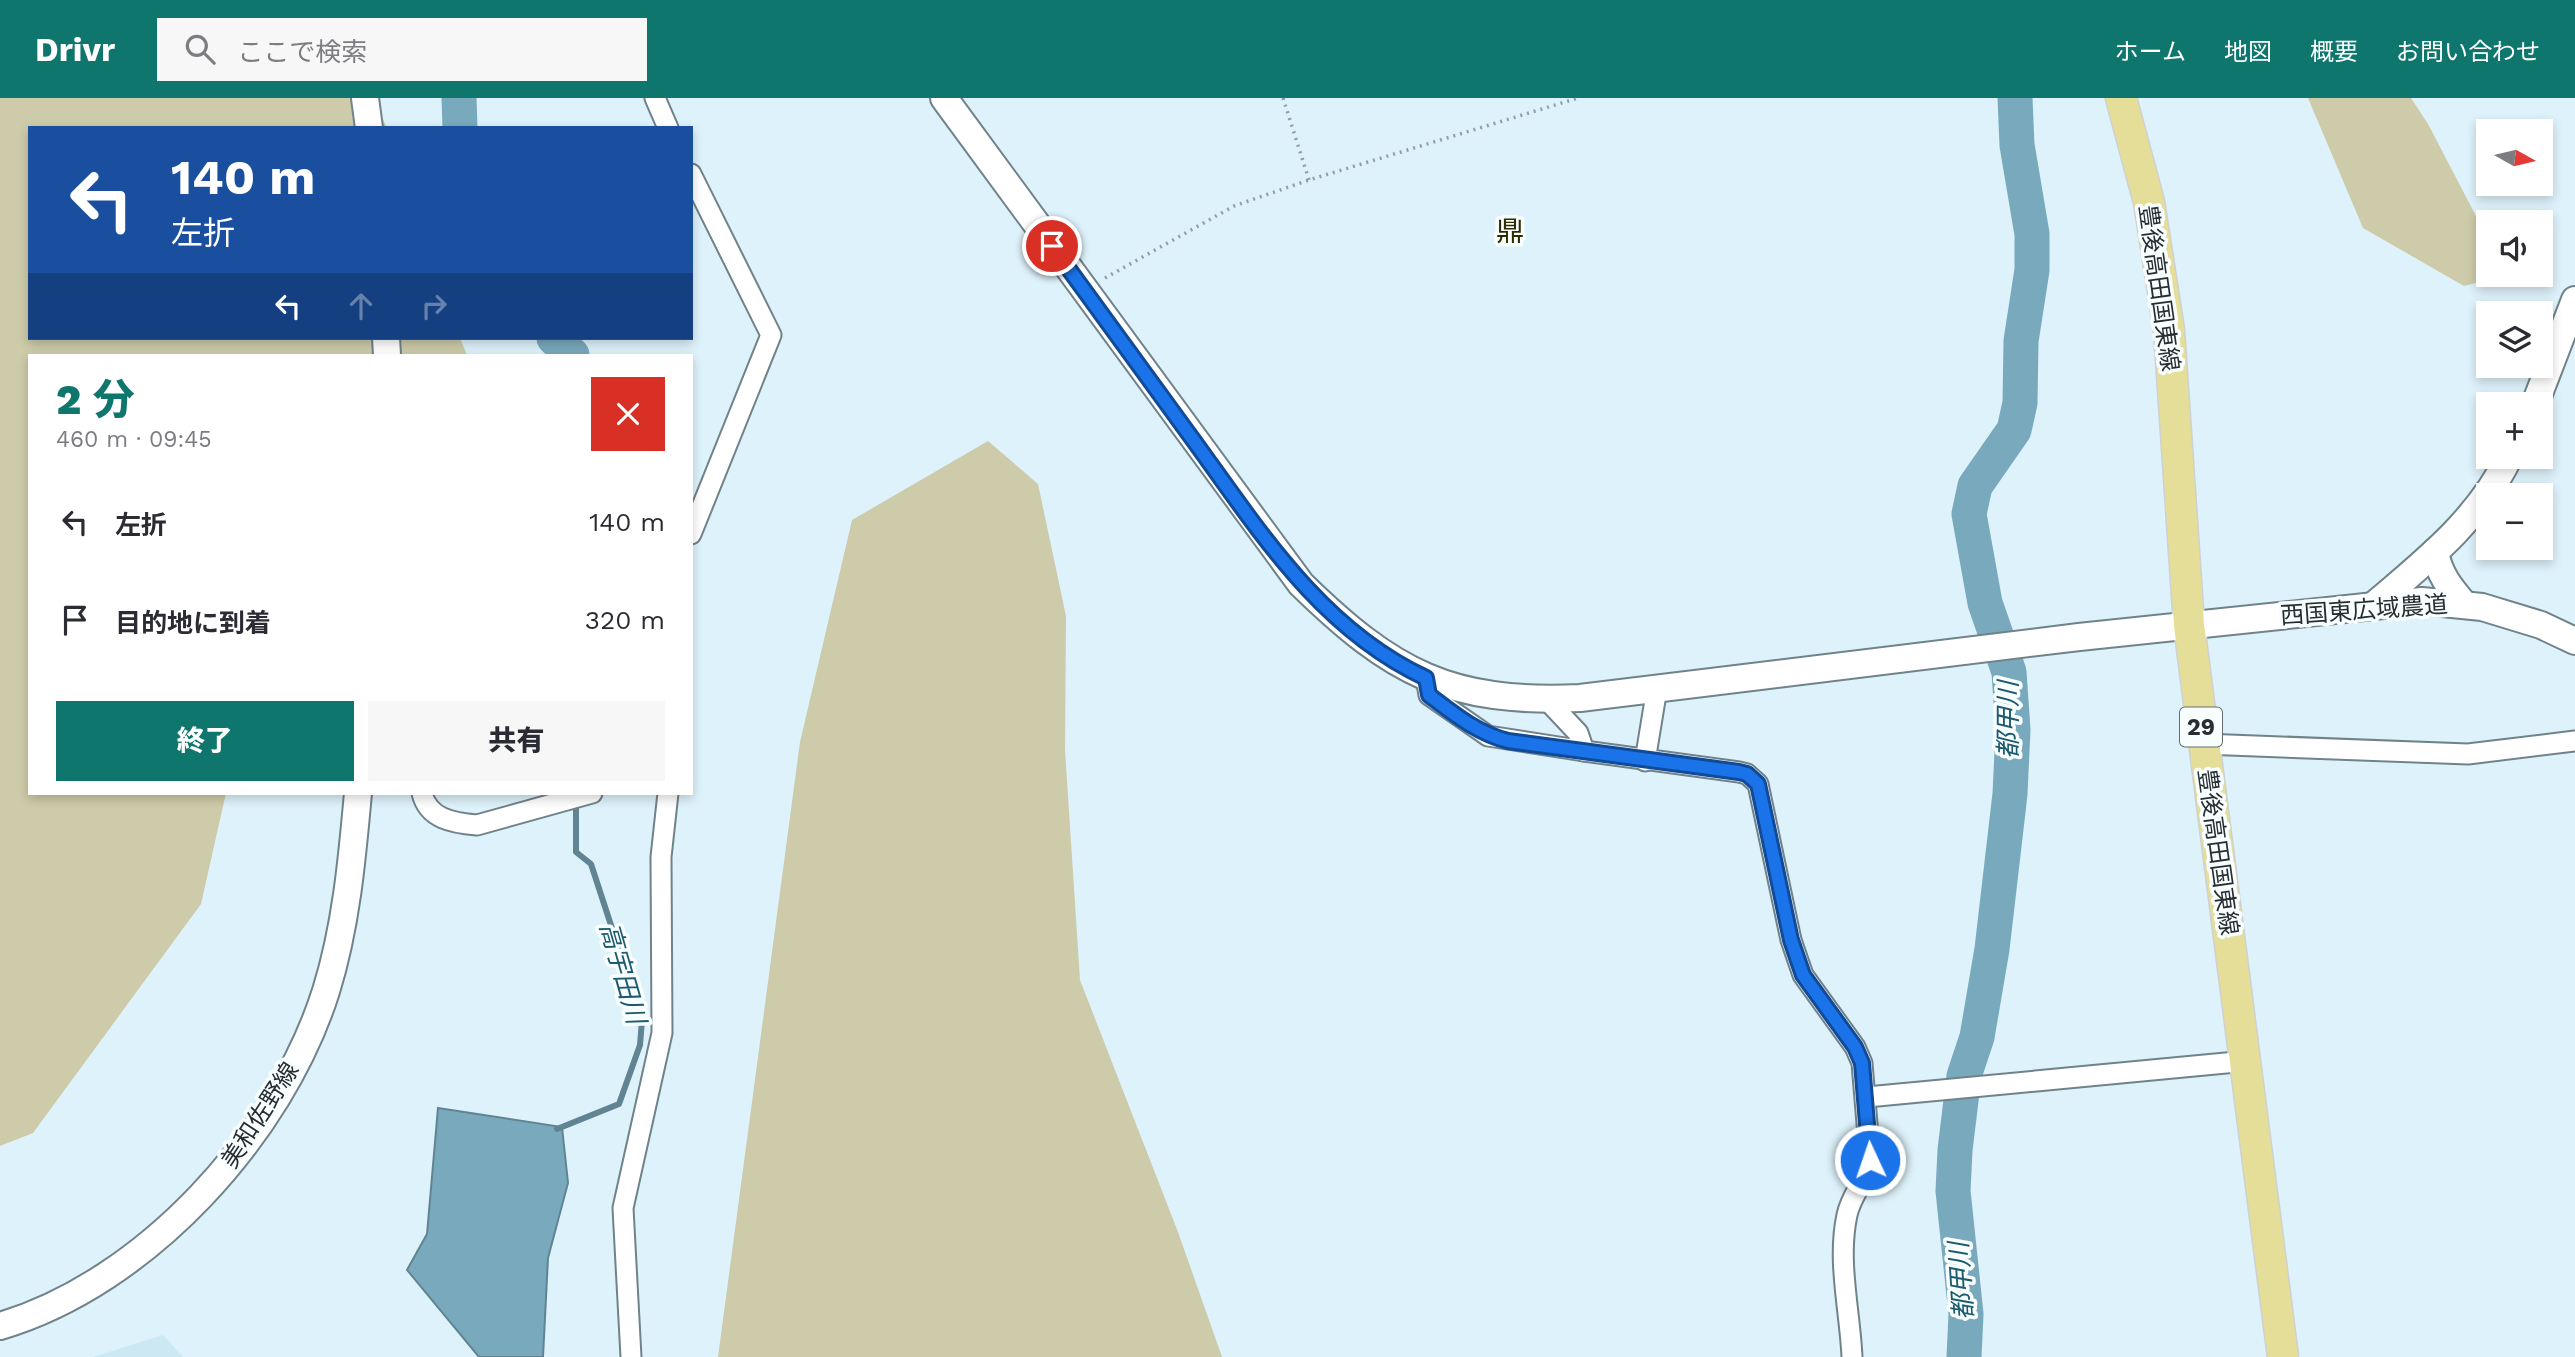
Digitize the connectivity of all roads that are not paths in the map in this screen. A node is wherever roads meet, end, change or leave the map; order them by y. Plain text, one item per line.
1 (365, 98) edge
2 (655, 98) edge
3 (944, 98) edge
4 (2121, 98) edge
5 (369, 126) edge
6 (667, 126) edge
7 (693, 178) edge
8 (2575, 300) edge
9 (2540, 392) edge
10 (2502, 469) edge
11 (693, 529) edge
12 (2435, 552) junction
13 (2464, 604) junction
14 (2374, 605) junction
15 (2189, 625) junction
16 (2575, 641) edge
17 (1426, 678) junction
18 (1657, 688) junction
19 (1546, 699) junction
20 (2575, 741) edge
21 (2203, 744) junction
22 (1584, 751) junction
23 (1645, 761) junction
24 (358, 795) edge
25 (423, 795) edge
26 (585, 795) edge
27 (668, 795) edge
28 (2247, 1061) junction
29 (1867, 1097) junction
30 (0, 1326) edge
31 (631, 1357) edge
32 (1852, 1357) edge
33 (2283, 1357) edge

1 - 5 street
2 - 6 street
3 - 17 street, 西国東広域農道
4 - 15 main road, 豊後高田国東線 / 29
7 - 11 street
8 - 9 street
10 - 12 street
12 - 13 street
12 - 14 street
13 - 14 street, 西国東広域農道
13 - 16 street, 西国東広域農道
14 - 15 street, 西国東広域農道
15 - 18 street, 西国東広域農道
15 - 21 main road, 豊後高田国東線 / 29
17 - 19 street, 西国東広域農道
17 - 22 street
18 - 19 street, 西国東広域農道
18 - 23 street
19 - 22 street
20 - 21 street
21 - 28 main road, 豊後高田国東線 / 29
22 - 23 street
23 - 29 street
24 - 30 street, 美和佐野線
25 - 26 street
27 - 31 street
28 - 29 street
28 - 33 main road, 豊後高田国東線 / 29
29 - 32 street

